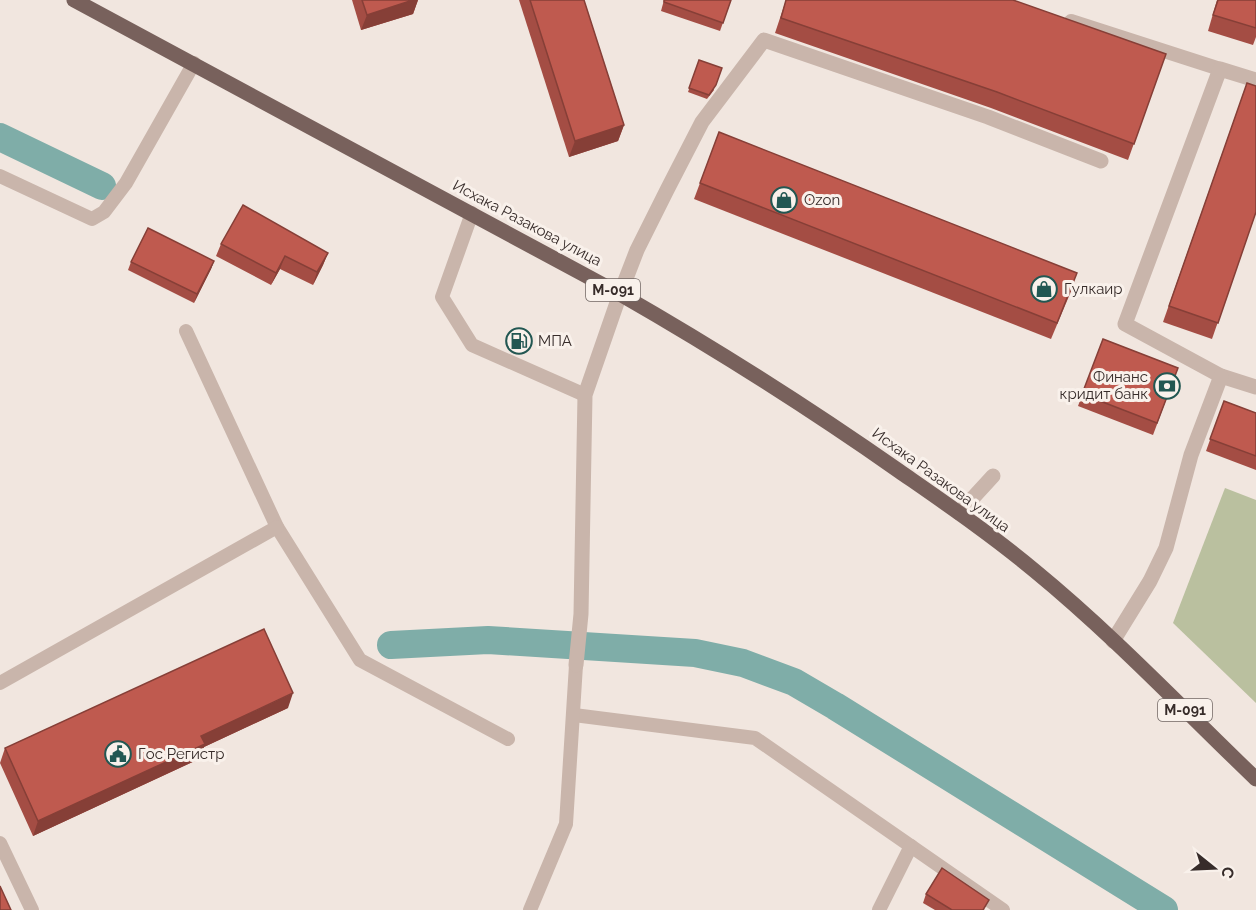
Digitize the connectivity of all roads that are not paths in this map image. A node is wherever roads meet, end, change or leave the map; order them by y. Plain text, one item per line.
1 (74, 0) edge
2 (1059, 17) edge
3 (194, 63) junction
4 (1220, 69) junction
5 (1256, 80) edge
6 (1101, 160) dead end
7 (0, 176) edge
8 (472, 213) junction
9 (620, 294) junction
10 (186, 331) dead end
11 (1221, 376) junction
12 (1256, 387) edge
13 (585, 395) junction
14 (993, 476) dead end
15 (959, 513) junction
16 (277, 527) junction
17 (1113, 641) junction
18 (576, 665) joint
19 (0, 683) edge
20 (574, 715) junction
21 (508, 739) dead end
22 (1256, 779) edge
23 (0, 843) edge
24 (911, 846) junction
25 (32, 910) edge
26 (530, 910) edge
27 (879, 910) edge
28 (1003, 910) edge

1 - 3 main road, Исхака Разакова улица / М-091
2 - 4 lane
3 - 7 lane
3 - 8 main road, Исхака Разакова улица / М-091
4 - 5 street
4 - 11 street
6 - 9 street
8 - 9 main road, Исхака Разакова улица / М-091
8 - 13 lane
9 - 13 street
9 - 15 main road, Исхака Разакова улица / М-091
10 - 16 lane
11 - 12 street
11 - 17 street
13 - 18 street
14 - 15 street
15 - 17 main road, Исхака Разакова улица / М-091
16 - 19 lane
16 - 21 lane
17 - 22 main road, М-091
18 - 20 lane
20 - 24 lane
20 - 26 lane
23 - 25 lane
24 - 27 lane
24 - 28 lane

